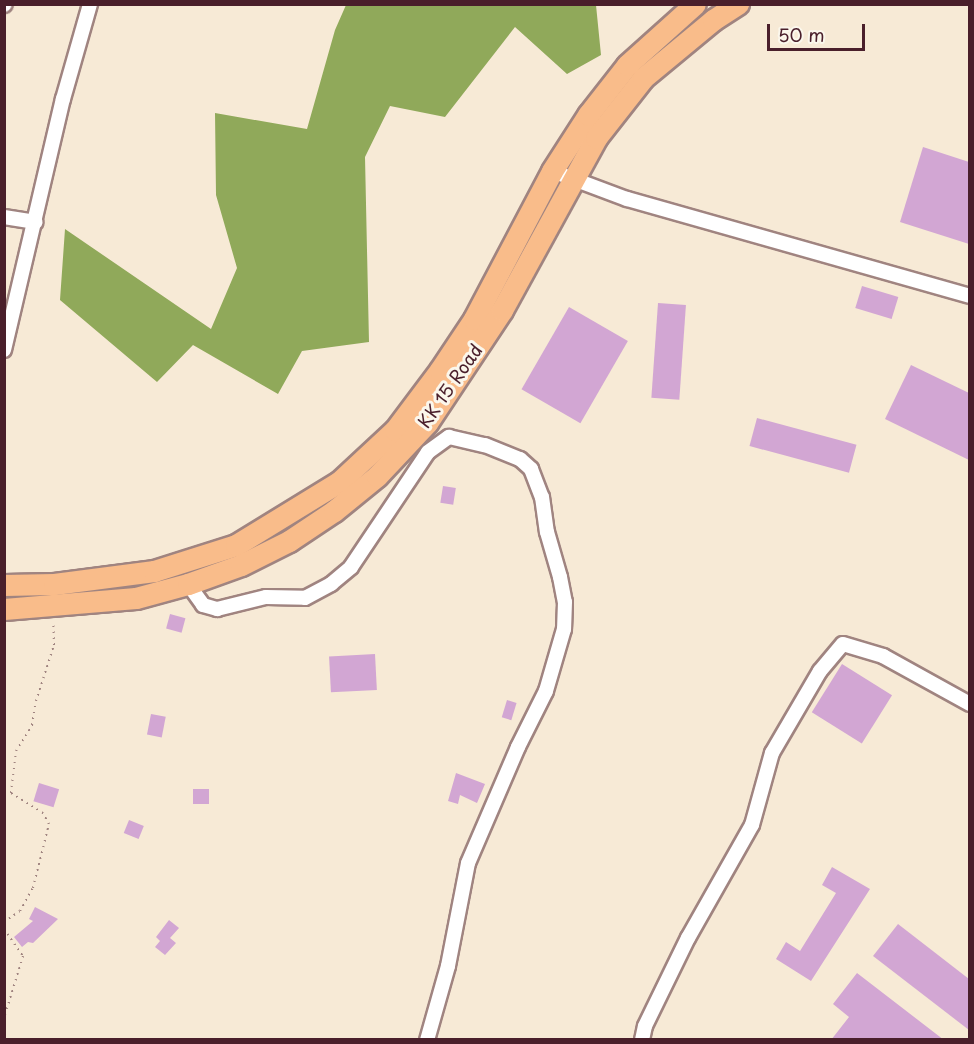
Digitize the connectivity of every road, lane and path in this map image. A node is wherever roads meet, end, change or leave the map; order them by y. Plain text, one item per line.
1 (90, 4) edge
2 (695, 4) edge
3 (738, 4) edge
4 (552, 171) junction
5 (572, 179) junction
6 (4, 217) edge
7 (36, 222) junction
8 (969, 296) edge
9 (4, 350) edge
10 (188, 584) junction
11 (4, 585) edge
12 (53, 606) junction
13 (4, 609) edge
14 (969, 704) edge
15 (4, 922) edge
16 (4, 929) edge
17 (4, 1018) edge
18 (427, 1040) edge
19 (642, 1040) edge

1 - 7 street
2 - 4 highway, KK 15 Road
3 - 5 highway, KK 15 Road
4 - 5 street
4 - 11 highway, KK 15 Road
5 - 8 street
5 - 10 highway, KK 15 Road
6 - 7 street
7 - 9 street
10 - 12 highway, KK 15 Road
10 - 18 street
12 - 13 highway, KK 15 Road
12 - 15 path
14 - 19 street
16 - 17 path

